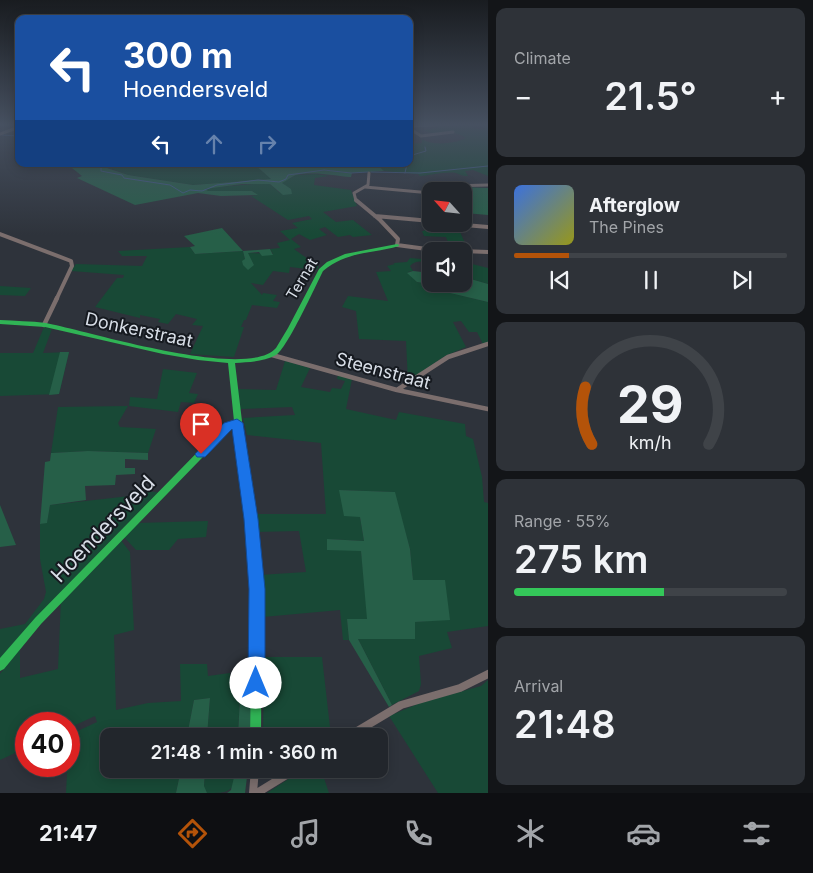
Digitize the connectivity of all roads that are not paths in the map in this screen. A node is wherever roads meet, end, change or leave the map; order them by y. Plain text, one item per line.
1 (369, 173) dead end
2 (472, 185) edge
3 (488, 185) edge
4 (365, 187) junction
5 (422, 192) edge
6 (375, 216) junction
7 (422, 220) edge
8 (472, 226) edge
9 (488, 227) edge
10 (0, 234) edge
11 (396, 245) junction
12 (488, 252) edge
13 (0, 322) edge
14 (44, 325) junction
15 (488, 344) edge
16 (272, 355) junction
17 (231, 360) junction
18 (397, 390) junction
19 (488, 409) edge
20 (237, 423) junction
21 (0, 666) edge
22 (488, 674) edge
23 (256, 728) edge
24 (363, 728) edge
25 (254, 778) edge
26 (281, 778) edge
27 (253, 793) edge
28 (257, 793) edge

1 - 4 street
2 - 3 street
4 - 5 street
4 - 6 street
6 - 7 street
6 - 11 street
8 - 9 street
10 - 14 street
11 - 12 street
11 - 16 street, Ternat
13 - 14 street, Donkerstraat
14 - 17 street, Donkerstraat
15 - 18 street
16 - 17 street, Donkerstraat
16 - 18 street, Steenstraat
17 - 20 street
18 - 19 street, Steenstraat
20 - 21 street, Hoendersveld
20 - 23 street
22 - 24 street
25 - 27 street
26 - 28 street

